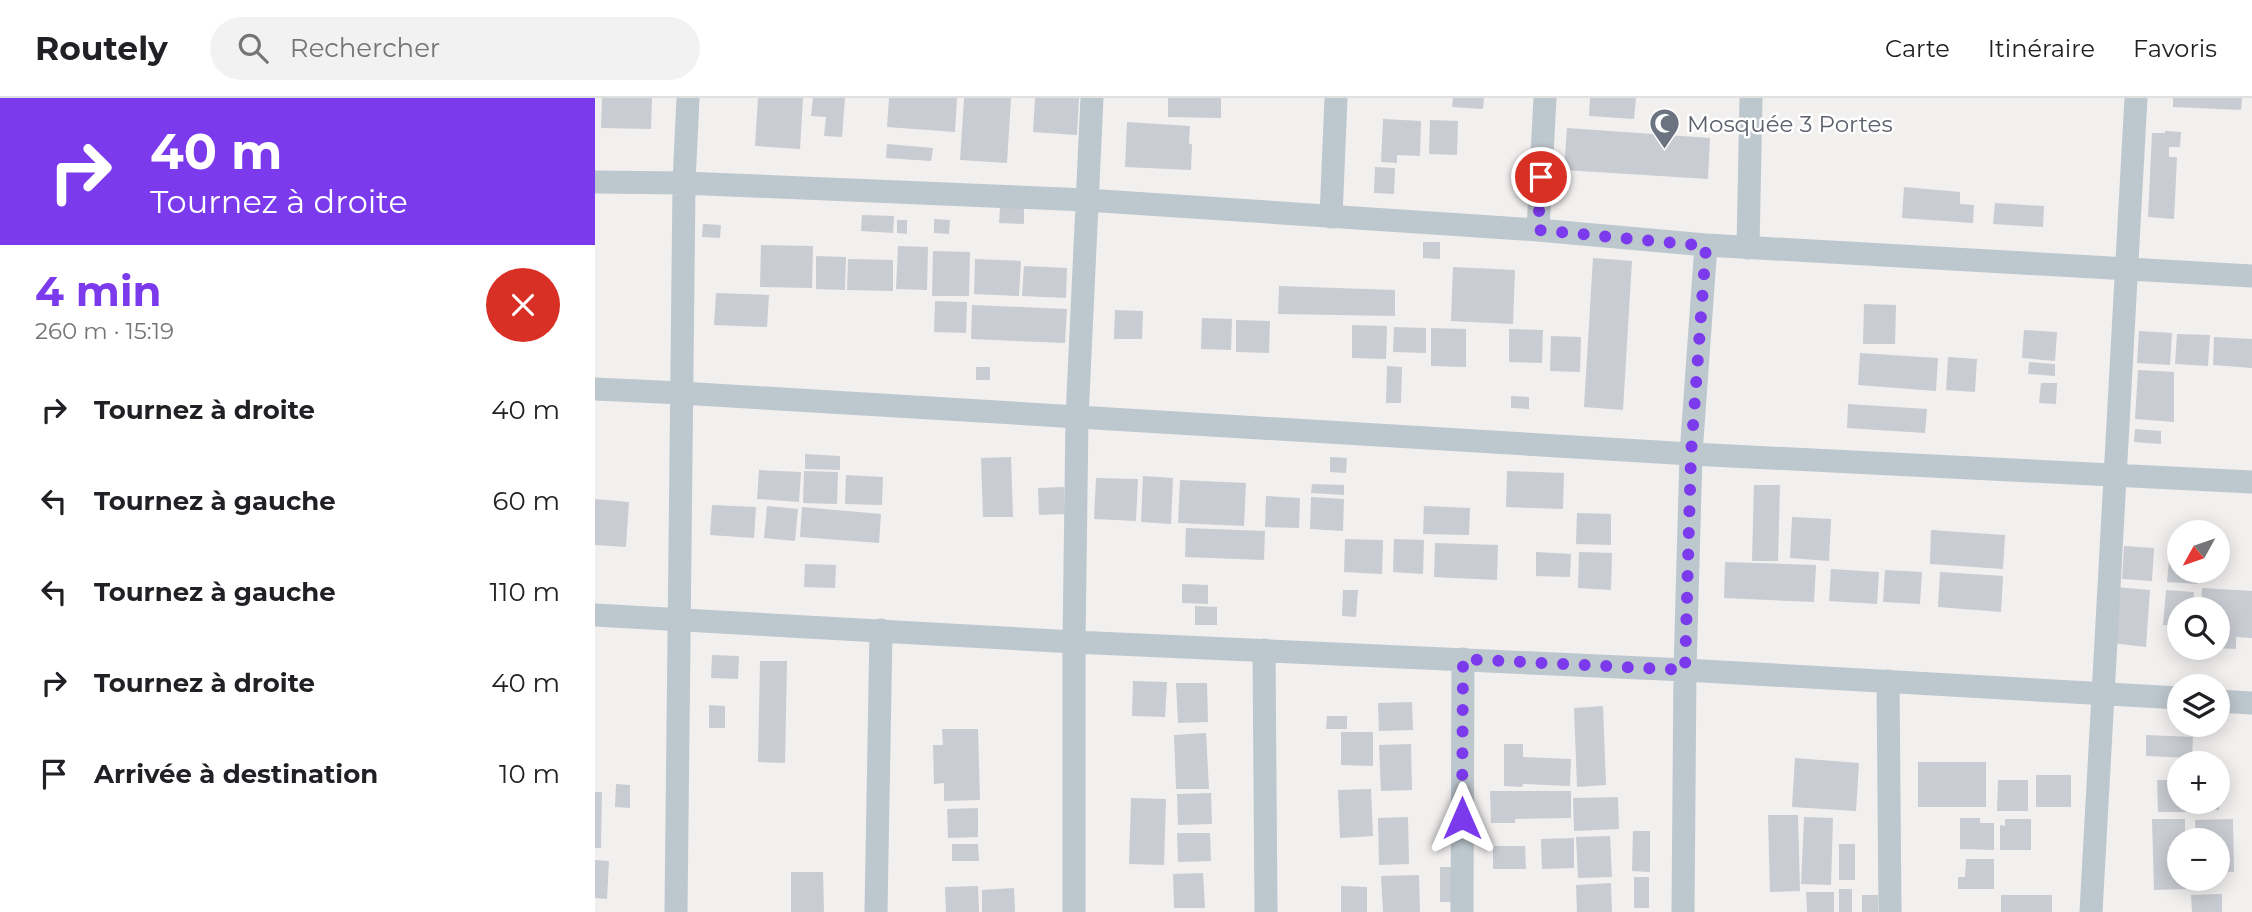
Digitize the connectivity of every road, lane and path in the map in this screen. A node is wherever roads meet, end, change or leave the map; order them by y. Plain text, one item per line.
1 (688, 98) edge
2 (1092, 98) edge
3 (1336, 98) edge
4 (1545, 98) edge
5 (1751, 98) edge
6 (2136, 98) edge
7 (595, 182) edge
8 (684, 183) junction
9 (1086, 200) junction
10 (1331, 216) junction
11 (1538, 230) junction
12 (1706, 246) junction
13 (1748, 248) junction
14 (2127, 269) junction
15 (2252, 276) edge
16 (595, 389) edge
17 (681, 393) junction
18 (1077, 418) junction
19 (1691, 454) junction
20 (2115, 475) junction
21 (2252, 482) edge
22 (595, 615) edge
23 (679, 620) junction
24 (881, 630) junction
25 (1074, 642) junction
26 (1264, 650) junction
27 (1463, 659) junction
28 (1685, 670) junction
29 (1888, 681) junction
30 (2103, 694) junction
31 (2167, 697) edge
32 (2230, 702) edge
33 (2252, 703) edge
34 (676, 912) edge
35 (876, 912) edge
36 (1074, 912) edge
37 (1266, 912) edge
38 (1462, 912) edge
39 (1683, 912) edge
40 (1890, 912) edge
41 (2091, 912) edge

1 - 8 street
2 - 9 street
3 - 10 street
4 - 11 street
5 - 13 street
6 - 14 street
7 - 8 street
8 - 9 street
8 - 17 street
9 - 10 street
9 - 18 street
10 - 11 street
11 - 12 street
12 - 13 street
12 - 19 street
13 - 14 street
14 - 15 street
14 - 20 street
16 - 17 street
17 - 18 street
17 - 23 street
18 - 19 street
18 - 25 street
19 - 20 street
19 - 28 street
20 - 21 street
20 - 30 street
22 - 23 street
23 - 24 street
23 - 34 street
24 - 25 street
24 - 35 street
25 - 26 street
25 - 36 street
26 - 27 street
26 - 37 street
27 - 28 street
27 - 38 street
28 - 29 street
28 - 39 street
29 - 30 street
29 - 40 street
30 - 31 street
30 - 41 street
32 - 33 street

